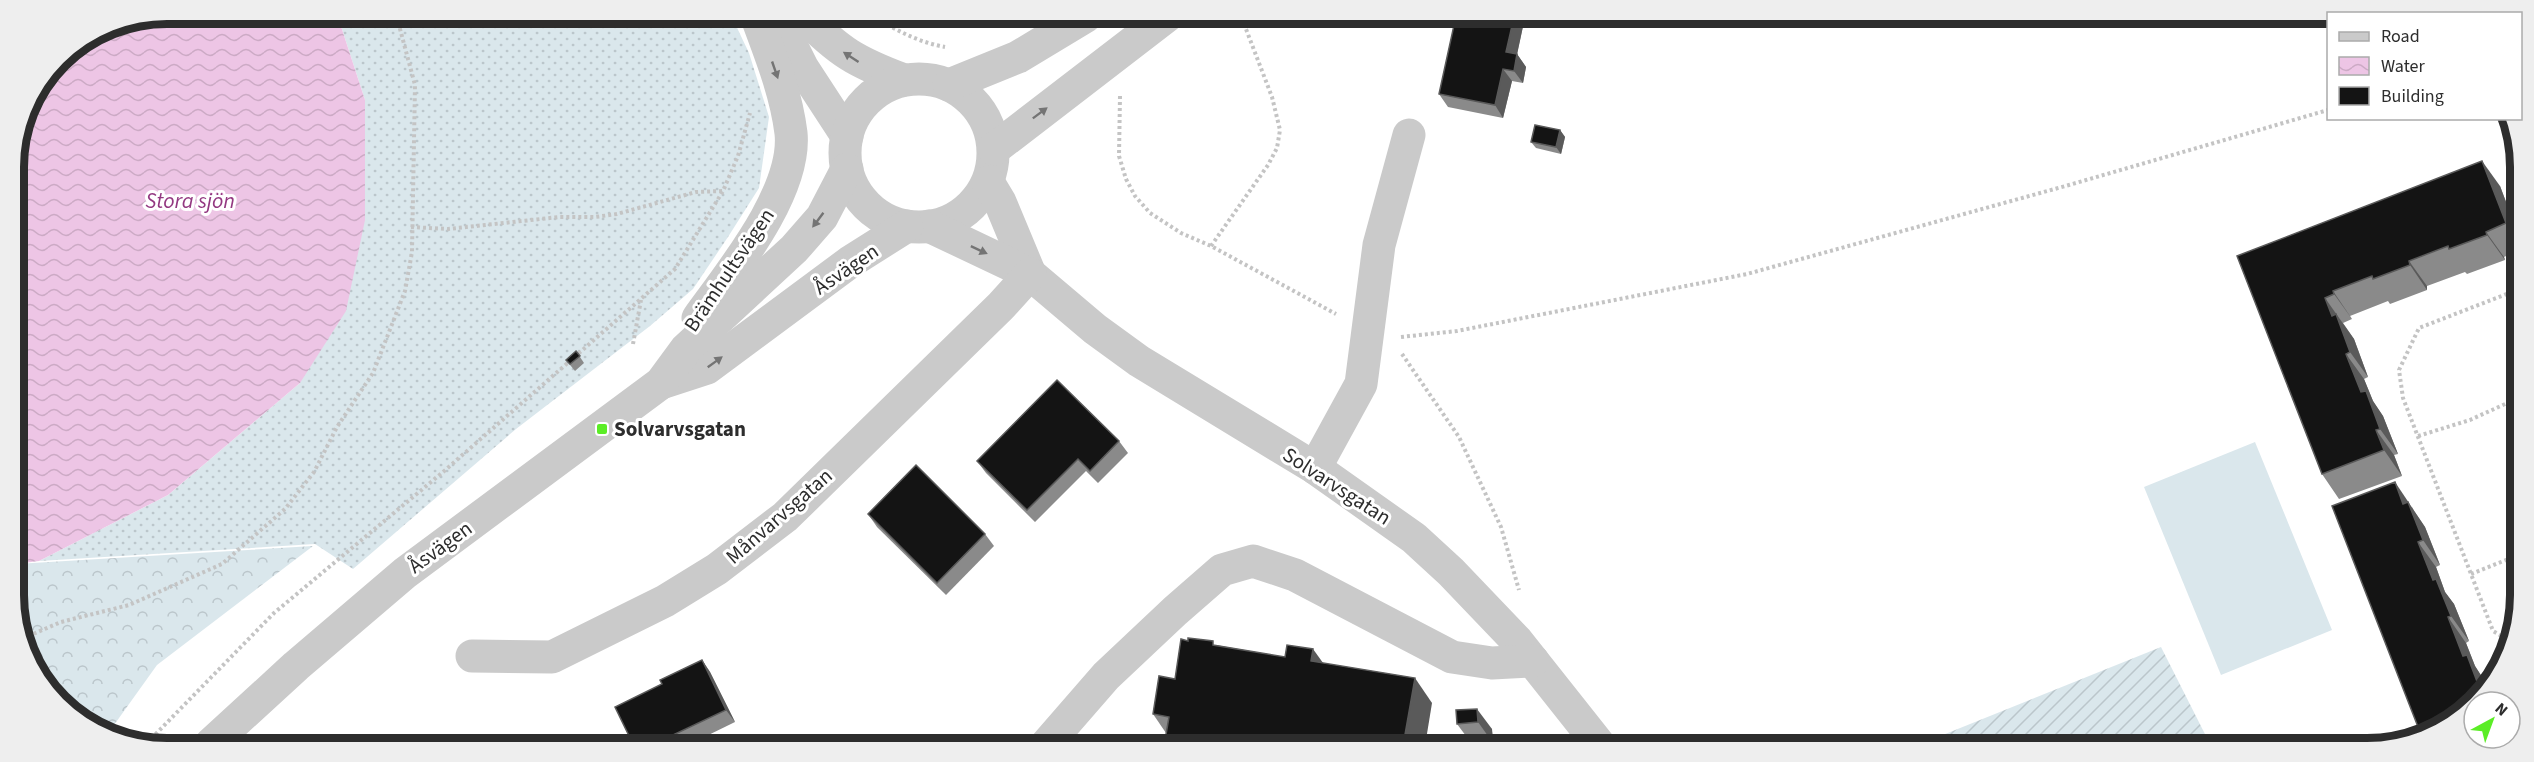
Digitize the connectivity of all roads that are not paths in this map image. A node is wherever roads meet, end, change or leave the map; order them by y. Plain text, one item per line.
1 (759, 24) edge
2 (780, 24) edge
3 (812, 24) edge
4 (1073, 24) edge
5 (1157, 24) edge
6 (904, 80) junction
7 (949, 85) junction
8 (1409, 135) dead end
9 (847, 136) junction
10 (994, 149) junction
11 (847, 169) junction
12 (988, 182) junction
13 (918, 226) junction
14 (1030, 274) junction
15 (661, 383) junction
16 (629, 407) junction
17 (1315, 468) junction
18 (1525, 651) junction
19 (472, 656) dead end
20 (221, 738) edge
21 (1052, 738) edge
22 (1594, 738) edge

1 -> 16 street, Brämhultsvägen
2 - 9 street
6 -> 3 street
4 - 7 street
10 -> 5 street
6 - 7 street
6 - 9 street
7 - 10 street
8 - 17 street
9 - 11 street
10 - 12 street
11 - 13 street
11 -> 15 street, Åsvägen
12 - 13 street
12 - 14 street
13 -> 14 street
15 -> 13 street, Åsvägen
14 - 17 street, Solvarvsgatan
14 - 19 street, Månvarvsgatan
15 - 16 street, Åsvägen
16 - 20 street, Åsvägen
17 - 18 street, Solvarvsgatan
18 - 21 street
18 - 22 street, Solvarvsgatan

